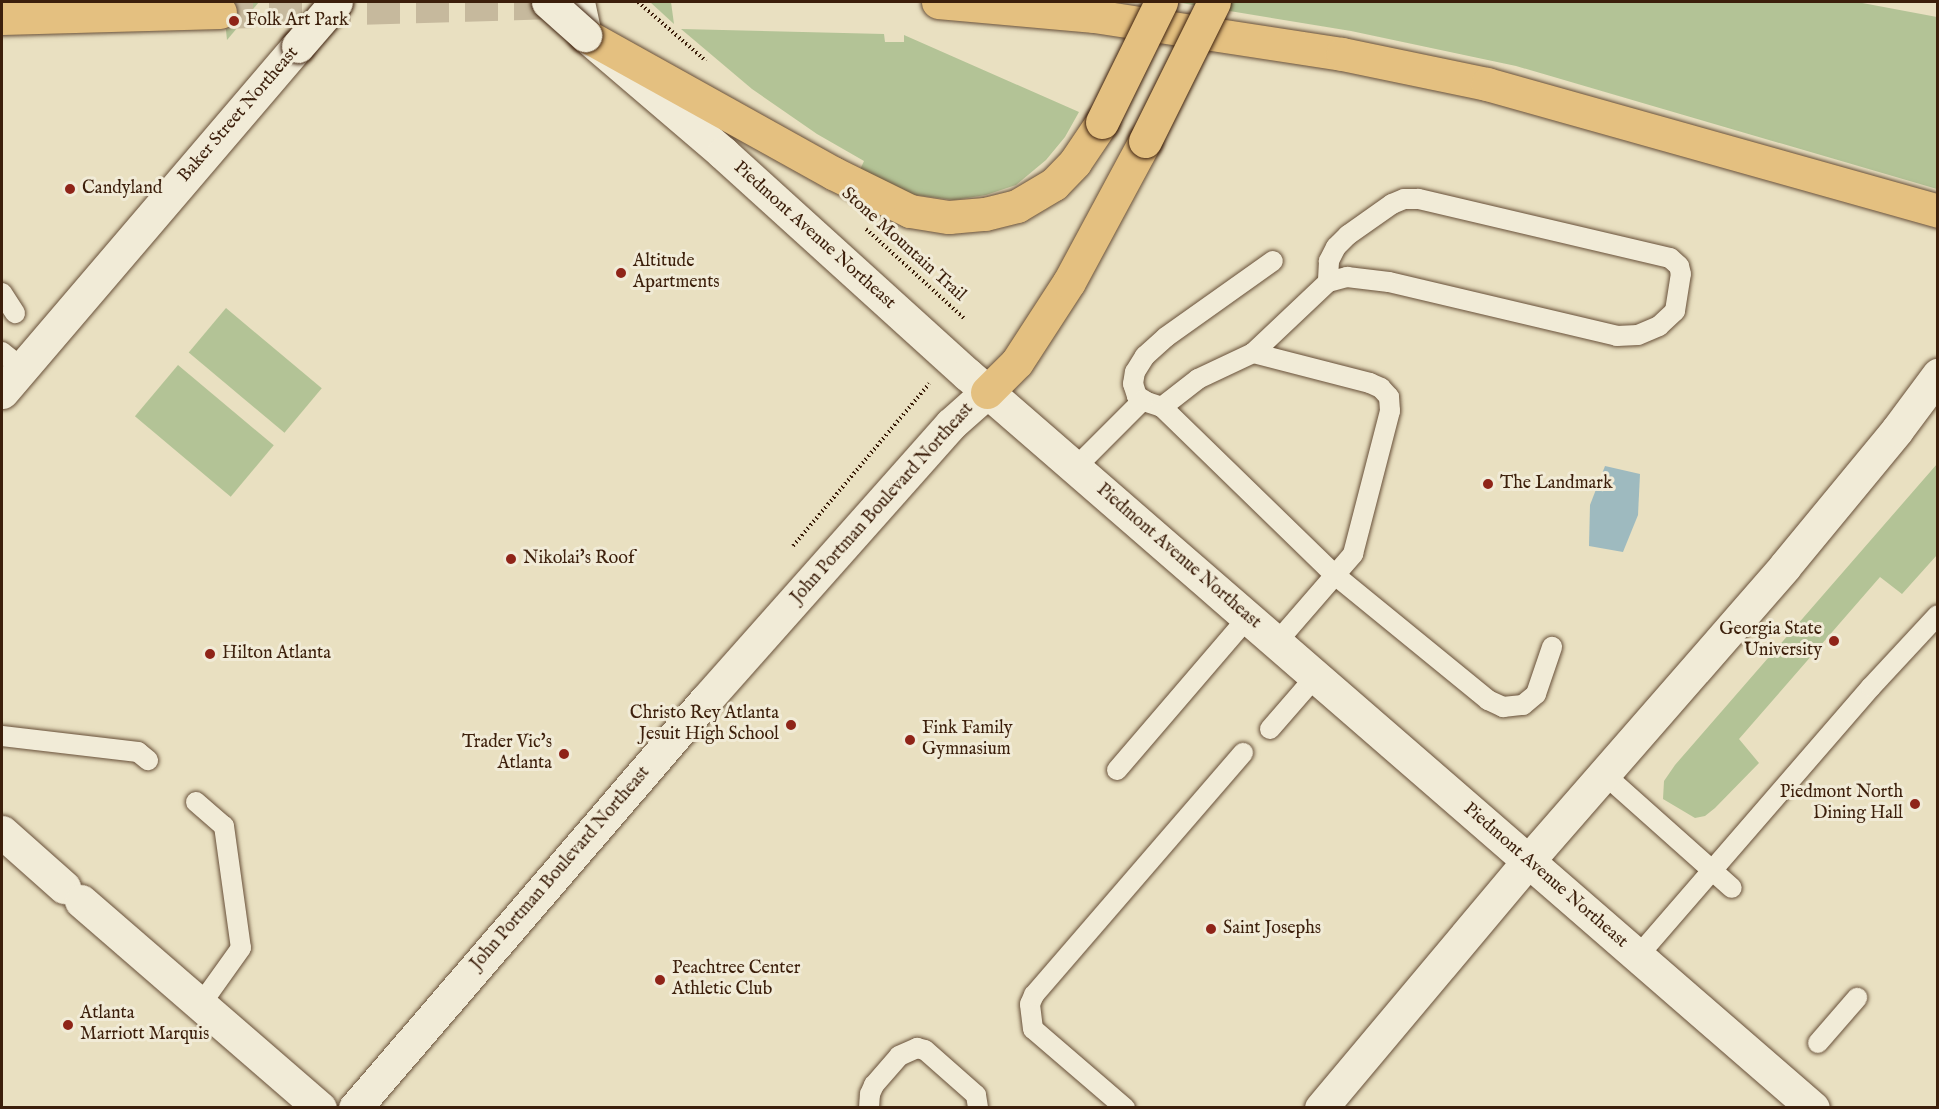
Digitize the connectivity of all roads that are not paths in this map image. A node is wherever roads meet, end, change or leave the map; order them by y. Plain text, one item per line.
1 (336, 2) edge
2 (548, 2) edge
3 (578, 2) edge
4 (938, 2) edge
5 (1161, 2) edge
6 (1214, 2) edge
7 (220, 12) tunnel mouth
8 (2, 18) edge
9 (585, 35) junction
10 (1938, 211) edge
11 (1273, 261) dead end
12 (1328, 282) junction
13 (2, 293) edge
14 (15, 313) dead end
15 (1253, 353) junction
16 (8, 371) edge
17 (1938, 375) edge
18 (987, 392) junction
19 (1143, 400) junction
20 (1162, 407) junction
21 (1075, 468) junction
22 (1335, 575) junction
23 (1938, 615) edge
24 (1248, 617) junction
25 (1277, 642) junction
26 (1552, 647) dead end
27 (1316, 676) junction
28 (1270, 729) dead end
29 (2, 736) edge
30 (1244, 753) dead end
31 (148, 760) dead end
32 (1117, 770) dead end
33 (1604, 774) junction
34 (196, 802) dead end
35 (2, 832) edge
36 (1527, 861) junction
37 (1712, 870) junction
38 (1732, 888) dead end
39 (1638, 956) junction
40 (1857, 998) dead end
41 (201, 1004) junction
42 (1818, 1042) dead end
43 (320, 1107) edge
44 (355, 1107) edge
45 (869, 1107) edge
46 (978, 1107) edge
47 (1125, 1107) edge
48 (1321, 1107) edge
49 (1813, 1107) edge

1 - 16 main road, Baker Street Northeast, bridge
2 - 9 main road, Piedmont Avenue Northeast, bridge
3 - 9 main road
4 - 10 highway
5 - 9 highway, bridge
6 - 18 highway, bridge
7 - 8 highway
9 - 18 main road, Piedmont Avenue Northeast
11 - 19 lane
12 - 12 lane
12 - 15 lane
13 - 14 lane
15 - 20 lane
15 - 22 lane
17 - 33 main road
18 - 21 main road, Piedmont Avenue Northeast
18 - 44 main road, John Portman Boulevard Northeast
19 - 20 lane
19 - 21 lane
20 - 22 lane
21 - 24 main road, Piedmont Avenue Northeast
22 - 25 lane
22 - 26 lane
23 - 37 lane
24 - 25 main road, Piedmont Avenue Northeast
24 - 32 lane
25 - 27 main road, Piedmont Avenue Northeast
27 - 28 lane
27 - 36 main road, Piedmont Avenue Northeast
29 - 31 lane
30 - 47 lane
33 - 36 main road
33 - 37 lane
34 - 41 lane
35 - 41 main road
36 - 39 main road, Piedmont Avenue Northeast
36 - 48 main road
37 - 38 lane
37 - 39 lane
39 - 49 main road, Piedmont Avenue Northeast
40 - 42 lane
41 - 43 main road
45 - 46 lane

